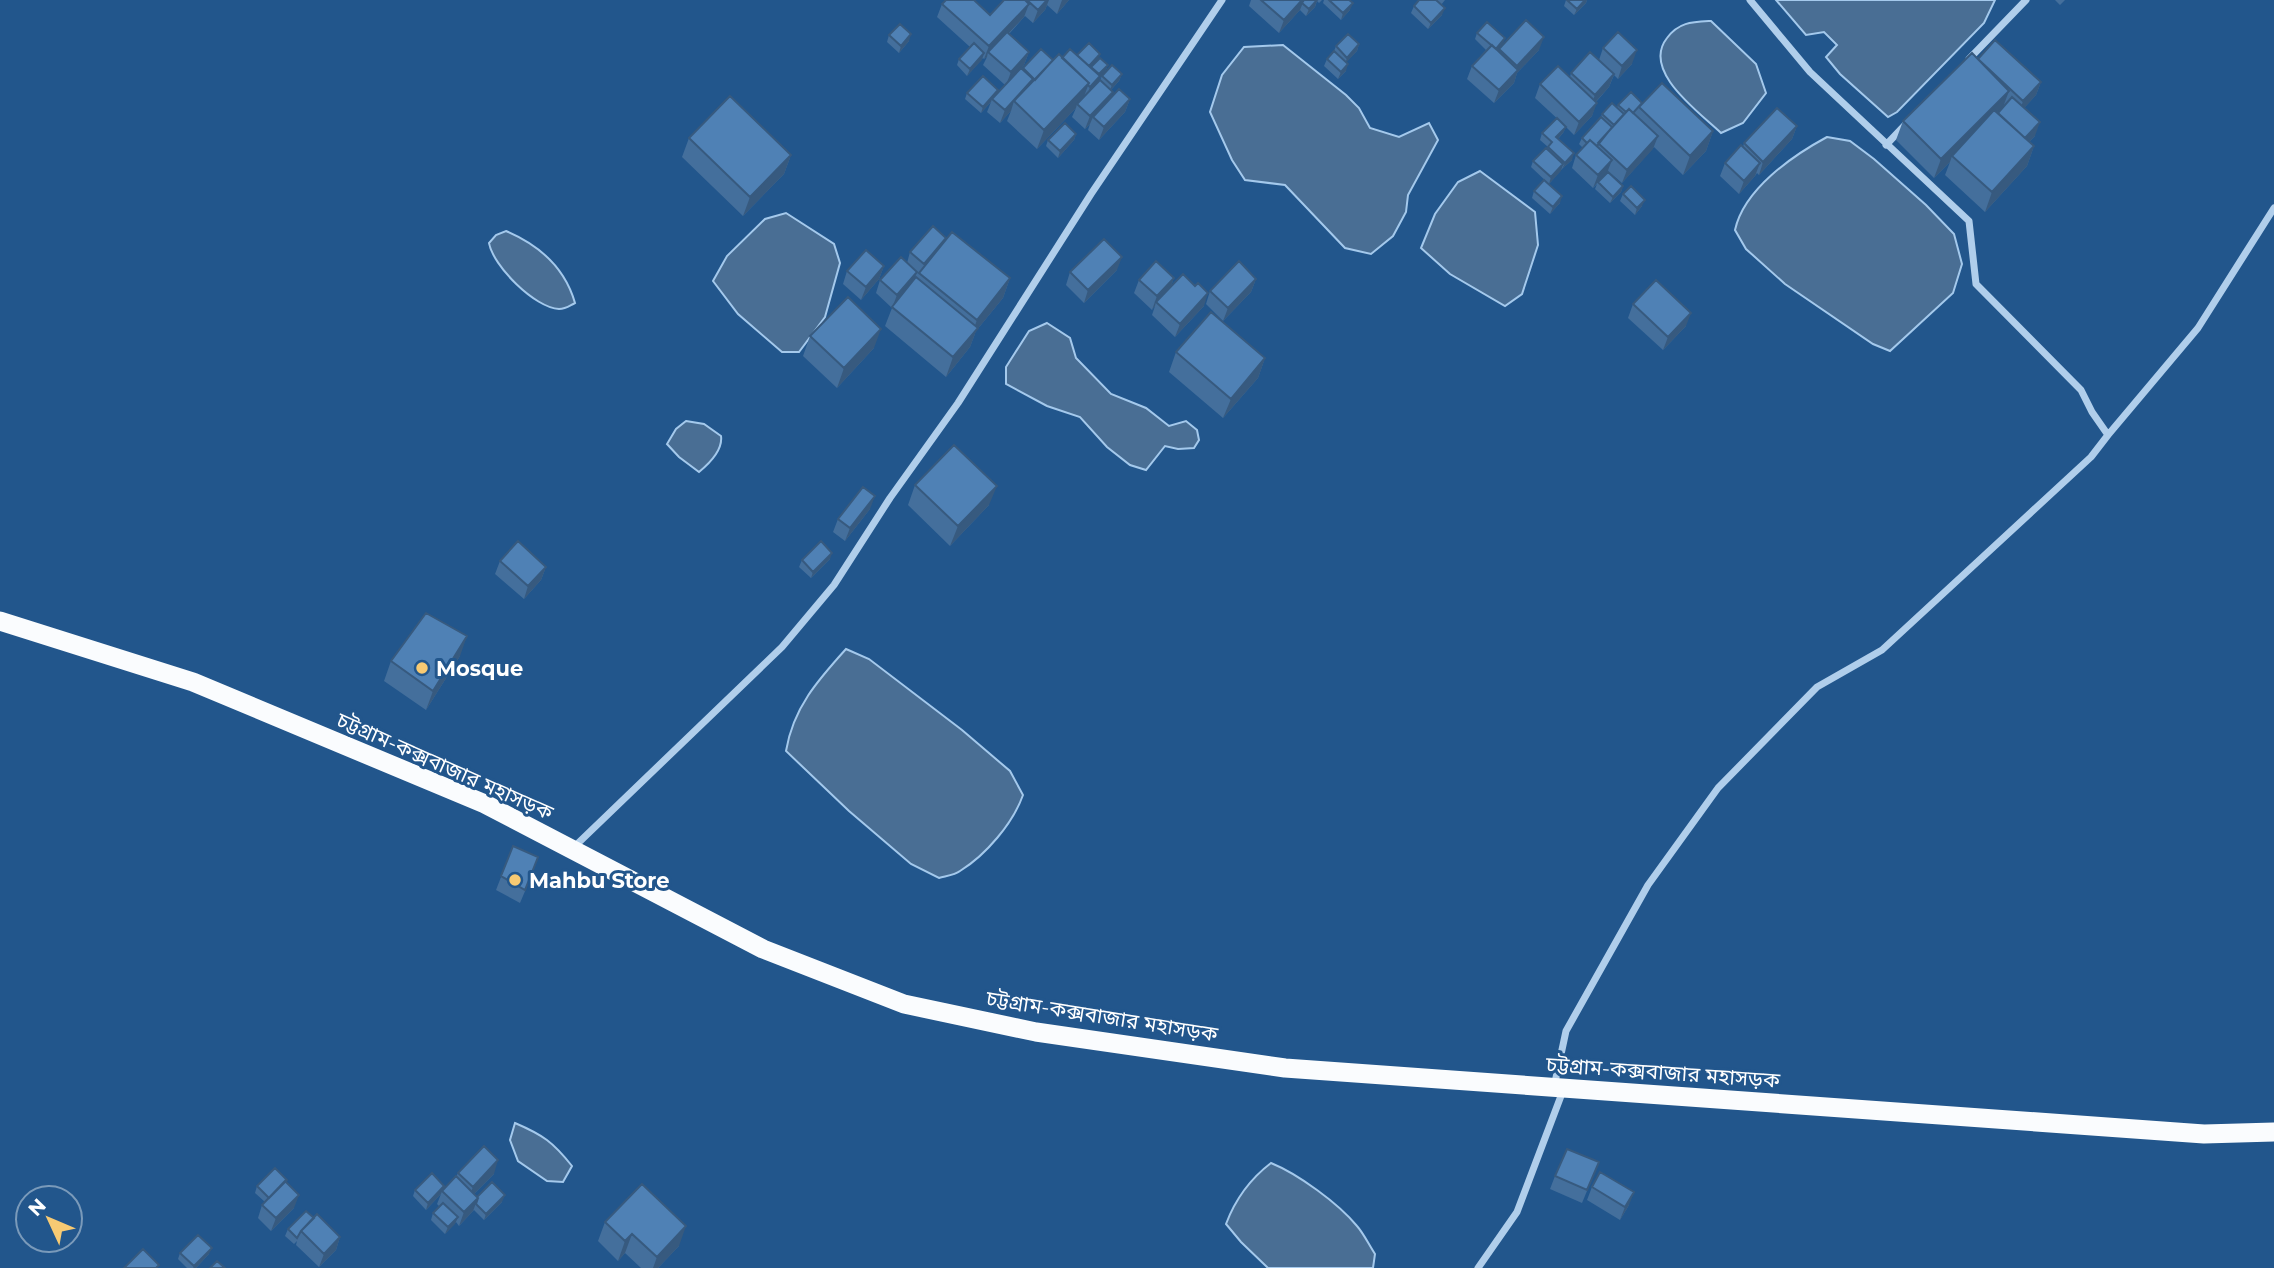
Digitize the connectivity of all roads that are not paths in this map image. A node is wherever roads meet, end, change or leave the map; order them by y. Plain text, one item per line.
1 (1222, 0) edge
2 (1750, 0) edge
3 (2026, 0) edge
4 (1960, 69) edge
5 (1913, 116) edge
6 (1886, 145) junction
7 (2274, 208) edge
8 (2108, 435) junction
9 (0, 621) edge
10 (572, 849) junction
11 (1559, 1088) junction
12 (2274, 1132) edge
13 (1478, 1268) edge

1 - 10 street
2 - 6 street
3 - 4 street
5 - 6 street
6 - 8 street
7 - 8 street
8 - 11 street
9 - 10 highway, চট্টগ্রাম-কক্সবাজার মহাসড়ক
10 - 11 highway, চট্টগ্রাম-কক্সবাজার মহাসড়ক
11 - 12 highway, চট্টগ্রাম-কক্সবাজার মহাসড়ক
11 - 13 street

